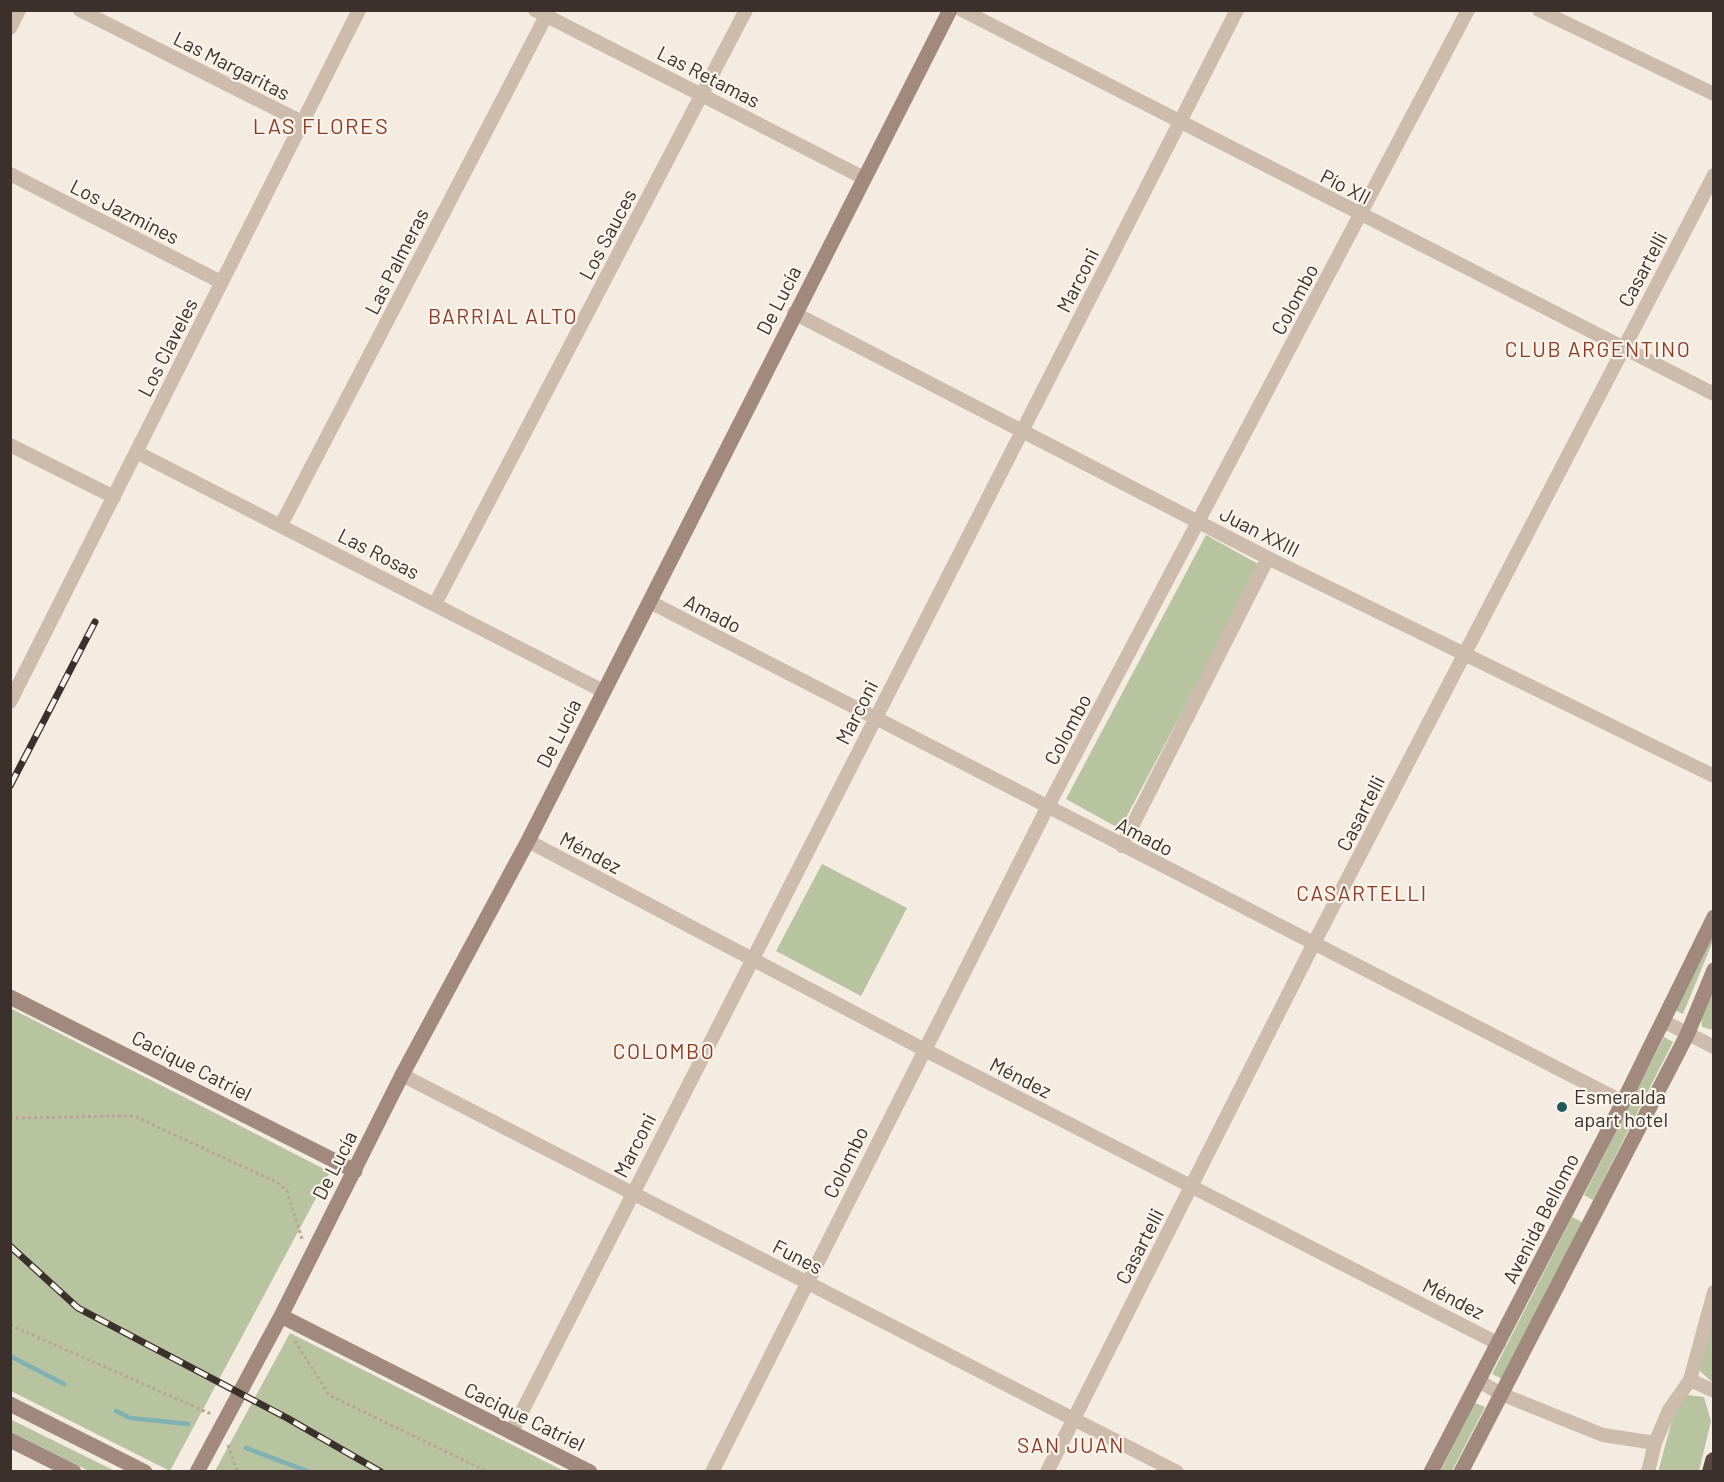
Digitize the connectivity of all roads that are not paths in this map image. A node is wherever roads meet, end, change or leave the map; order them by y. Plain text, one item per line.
1 (19, 10) edge
2 (80, 10) edge
3 (359, 10) edge
4 (746, 10) edge
5 (950, 10) edge
6 (962, 10) edge
7 (1237, 10) edge
8 (1468, 10) edge
9 (1539, 10) edge
10 (541, 13) edge
11 (10, 28) edge
12 (702, 94) junction
13 (1713, 94) edge
14 (302, 122) junction
15 (1179, 122) junction
16 (10, 174) edge
17 (1713, 175) edge
18 (864, 178) junction
19 (1360, 216) junction
20 (221, 282) junction
21 (794, 313) junction
22 (1623, 346) junction
23 (1713, 394) edge
24 (1022, 431) junction
25 (10, 445) edge
26 (136, 452) junction
27 (114, 497) junction
28 (1198, 522) junction
29 (281, 525) junction
30 (1268, 558) junction
31 (650, 602) junction
32 (435, 604) junction
33 (1465, 652) junction
34 (603, 691) junction
35 (10, 702) edge
36 (875, 718) junction
37 (1713, 776) edge
38 (1047, 808) junction
39 (528, 841) junction
40 (1122, 846) junction
41 (1713, 917) edge
42 (1314, 943) junction
43 (753, 958) junction
44 (1713, 969) edge
45 (10, 997) edge
46 (1662, 1021) junction
47 (1687, 1035) junction
48 (1713, 1047) edge
49 (924, 1049) junction
50 (402, 1076) junction
51 (1623, 1102) junction
52 (355, 1171) junction
53 (1192, 1186) junction
54 (631, 1193) junction
55 (1570, 1205) junction
56 (1592, 1217) junction
57 (807, 1282) junction
58 (1713, 1292) edge
59 (281, 1316) junction
60 (1499, 1344) junction
61 (1690, 1380) junction
62 (1479, 1381) junction
63 (1713, 1391) edge
64 (1501, 1394) junction
65 (10, 1404) edge
66 (1073, 1421) junction
67 (511, 1433) junction
68 (10, 1440) edge
69 (1655, 1443) junction
70 (1713, 1461) edge
71 (74, 1472) edge
72 (145, 1472) edge
73 (197, 1472) edge
74 (590, 1472) edge
75 (712, 1472) edge
76 (1047, 1472) edge
77 (1177, 1472) edge
78 (1431, 1472) edge
79 (1461, 1472) edge
80 (1648, 1472) edge
81 (1711, 1472) edge

1 - 11 street
2 - 14 street, Las Margaritas
3 - 14 street, Los Claveles
4 - 12 street, Los Sauces
5 - 18 street, De Lucía
6 - 15 street, Pío XII
7 - 15 street, Marconi
8 - 19 street, Colombo
9 - 13 street
10 - 12 street, Las Retamas
10 - 29 street, Las Palmeras
12 - 18 street, Las Retamas
12 - 32 street, Los Sauces
14 - 20 street, Los Claveles
15 - 19 street, Pío XII
15 - 24 street, Marconi
16 - 20 street, Los Jazmines
17 - 22 street, Casartelli
18 - 21 street, De Lucía
19 - 22 street, Pío XII
19 - 28 street, Colombo
20 - 26 street, Los Claveles
21 - 24 street, Juan XXIII
21 - 31 street, De Lucía
22 - 23 street, Pío XII
22 - 33 street, Casartelli
24 - 28 street, Juan XXIII
24 - 36 street, Marconi
25 - 27 street
26 - 27 street, Los Claveles
26 - 29 street, Las Rosas
27 - 35 street, Los Claveles
28 - 30 street, Juan XXIII
28 - 38 street, Colombo
29 - 32 street, Las Rosas
30 - 33 street, Juan XXIII
30 - 40 street
31 - 34 street, De Lucía
31 - 36 street, Amado
32 - 34 street, Las Rosas
33 - 37 street, Juan XXIII
33 - 42 street, Casartelli
34 - 39 street, De Lucía
36 - 38 street, Amado
36 - 43 street, Marconi
38 - 40 street, Amado
38 - 49 street, Colombo
39 - 43 street, Méndez
39 - 50 street, De Lucía
40 - 42 street, Amado
41 - 46 street, Avenida Bellomo
42 - 51 street, Amado
42 - 53 street, Casartelli
43 - 49 street, Méndez
43 - 54 street, Marconi
44 - 47 street
45 - 52 street, Cacique Catriel
46 - 47 street
46 - 51 street, Avenida Bellomo
47 - 48 street
47 - 56 street
49 - 53 street, Méndez
49 - 57 street, Colombo
50 - 52 street, De Lucía
50 - 54 street, Funes
51 - 55 street, Avenida Bellomo
52 - 59 street, De Lucía
53 - 60 street, Méndez
53 - 66 street, Casartelli
54 - 57 street, Funes
54 - 67 street, Marconi
55 - 56 street
55 - 60 street, Avenida Bellomo
56 - 64 street
57 - 66 street, Funes
57 - 75 street, Colombo
58 - 61 street
59 - 67 street, Cacique Catriel
59 - 73 street, De Lucía
60 - 62 street, Avenida Bellomo
61 - 63 street
61 - 69 street
62 - 64 street
62 - 78 street, Avenida Bellomo
64 - 69 street
64 - 79 street
65 - 72 street
66 - 76 street, Casartelli
66 - 77 street, Funes
67 - 74 street, Cacique Catriel
68 - 71 street
69 - 80 street
70 - 81 highway

